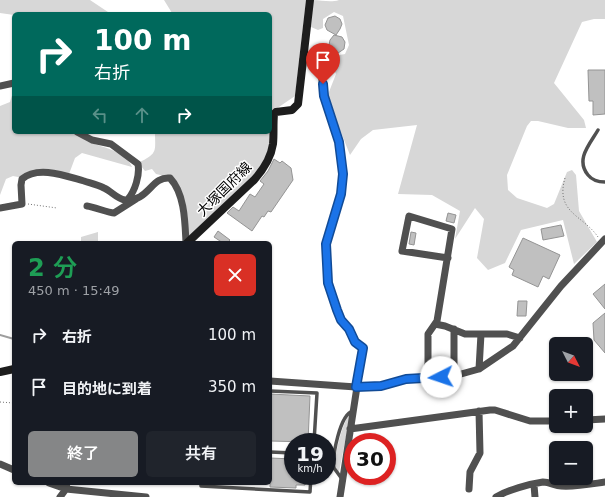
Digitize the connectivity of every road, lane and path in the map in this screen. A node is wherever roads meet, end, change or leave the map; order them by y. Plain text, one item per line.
1 (310, 0) edge
2 (303, 60) junction
3 (12, 83) edge
4 (0, 86) edge
5 (598, 130) dead end
6 (81, 134) edge
7 (565, 178) dead end
8 (605, 182) edge
9 (128, 199) junction
10 (137, 199) junction
11 (22, 204) junction
12 (87, 206) dead end
13 (0, 208) edge
14 (57, 208) dead end
15 (186, 241) edge
16 (188, 241) edge
17 (604, 241) edge
18 (448, 258) junction
19 (435, 324) junction
20 (454, 329) junction
21 (481, 334) junction
22 (520, 338) junction
23 (12, 369) edge
24 (479, 369) junction
25 (0, 372) edge
26 (454, 376) junction
27 (428, 377) junction
28 (272, 381) edge
29 (356, 387) junction
30 (272, 391) edge
31 (0, 402) edge
32 (12, 403) edge
33 (479, 411) junction
34 (353, 412) junction
35 (605, 419) edge
36 (593, 420) edge
37 (549, 421) edge
38 (350, 429) junction
39 (315, 433) edge
40 (336, 442) edge
41 (272, 452) edge
42 (284, 453) edge
43 (0, 464) edge
44 (12, 469) edge
45 (336, 471) edge
46 (342, 479) junction
47 (605, 482) edge
48 (534, 484) junction
49 (201, 485) edge
50 (233, 485) edge
51 (310, 485) edge
52 (67, 486) edge
53 (232, 488) junction
54 (469, 489) dead end
55 (60, 497) edge
56 (130, 497) edge
57 (146, 497) edge
58 (340, 497) edge
59 (496, 497) edge
60 (535, 497) edge

1 - 2 main road, 大塚国府線
2 - 16 main road, 大塚国府線
2 - 29 street
3 - 4 street
5 - 8 lane
6 - 9 street
7 - 17 path
9 - 10 street
9 - 11 street
10 - 12 street
10 - 15 street
11 - 13 street
11 - 14 path
17 - 22 street
18 - 18 street
18 - 19 street
19 - 20 street
19 - 27 street
20 - 21 street
20 - 26 street
21 - 22 street
21 - 24 street
22 - 24 street
23 - 25 main road
24 - 26 street
26 - 27 street
27 - 29 street
28 - 29 street
29 - 34 street
30 - 39 lane
31 - 32 path
33 - 37 street
33 - 38 street
33 - 54 street
34 - 38 street
34 - 40 lane
35 - 36 street
38 - 46 street
41 - 42 lane
43 - 44 street
45 - 46 lane
46 - 58 street
47 - 48 street
48 - 59 street
48 - 60 street
49 - 53 lane
50 - 53 lane
51 - 53 lane
52 - 55 street
52 - 56 street
56 - 57 street

